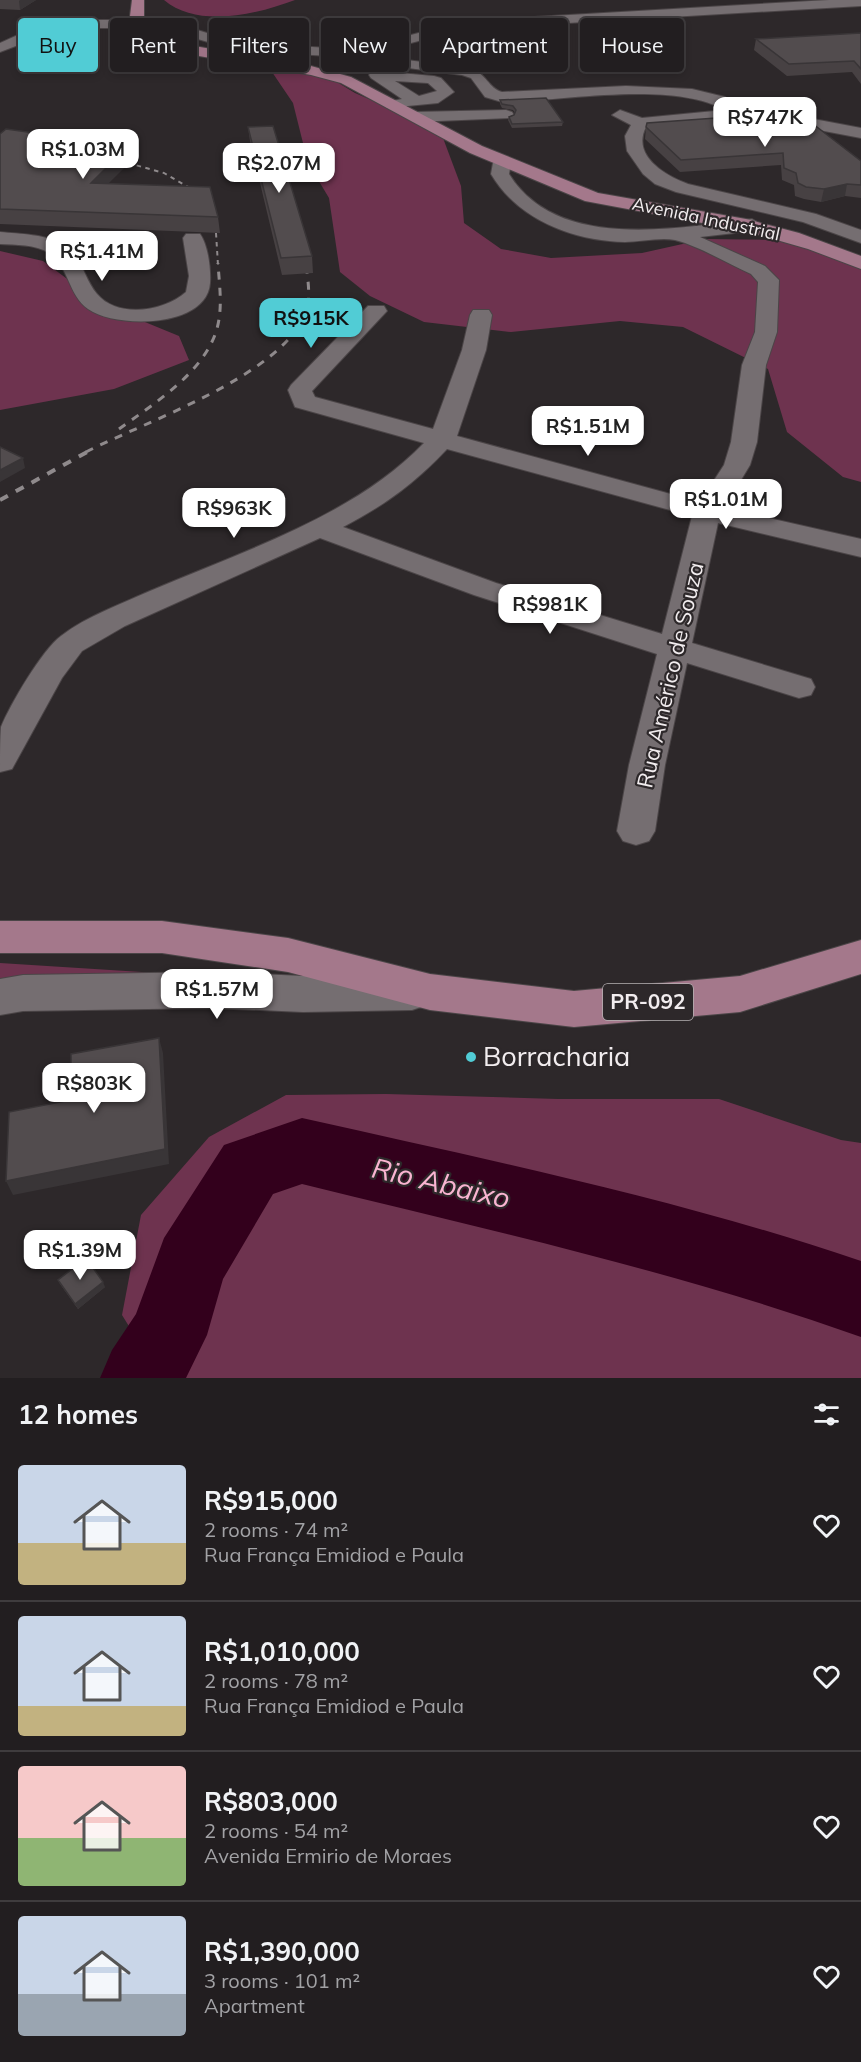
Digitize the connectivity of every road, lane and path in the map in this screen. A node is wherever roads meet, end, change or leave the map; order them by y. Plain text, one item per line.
1 (138, 0) edge
2 (861, 2) edge
3 (409, 41) edge
4 (0, 48) edge
5 (321, 52) edge
6 (409, 63) edge
7 (570, 107) junction
8 (415, 109) junction
9 (551, 110) edge
10 (506, 115) dead end
11 (738, 116) junction
12 (640, 123) junction
13 (861, 133) edge
14 (502, 163) junction
15 (752, 225) junction
16 (677, 234) junction
17 (0, 237) edge
18 (861, 237) edge
19 (193, 238) edge
20 (861, 263) edge
21 (376, 311) dead end
22 (481, 315) dead end
23 (443, 438) junction
24 (707, 512) junction
25 (319, 528) junction
26 (861, 548) edge
27 (675, 649) junction
28 (799, 687) dead end
29 (0, 760) edge
30 (636, 831) dead end
31 (0, 937) edge
32 (861, 957) edge
33 (430, 992) junction
34 (0, 996) edge

1 - 8 main road, Avenida Industrial
2 - 3 street
4 - 5 street, bridge
6 - 11 street
7 - 9 street
7 - 11 street
7 - 12 street
8 - 10 street
8 - 14 main road, Avenida Industrial
11 - 12 street
11 - 13 street
12 - 18 street
14 - 15 main road, Avenida Industrial
14 - 16 street
15 - 16 street
15 - 20 main road, Avenida Industrial
16 - 24 street, Rua Américo de Souza
17 - 19 street
21 - 23 street
22 - 23 street
23 - 24 street
23 - 25 street
24 - 26 street
24 - 27 street, Rua Américo de Souza
25 - 27 street
25 - 29 street
27 - 28 street
27 - 30 street, Rua Américo de Souza
31 - 33 main road, PR-092
32 - 33 main road, PR-092
33 - 34 street

